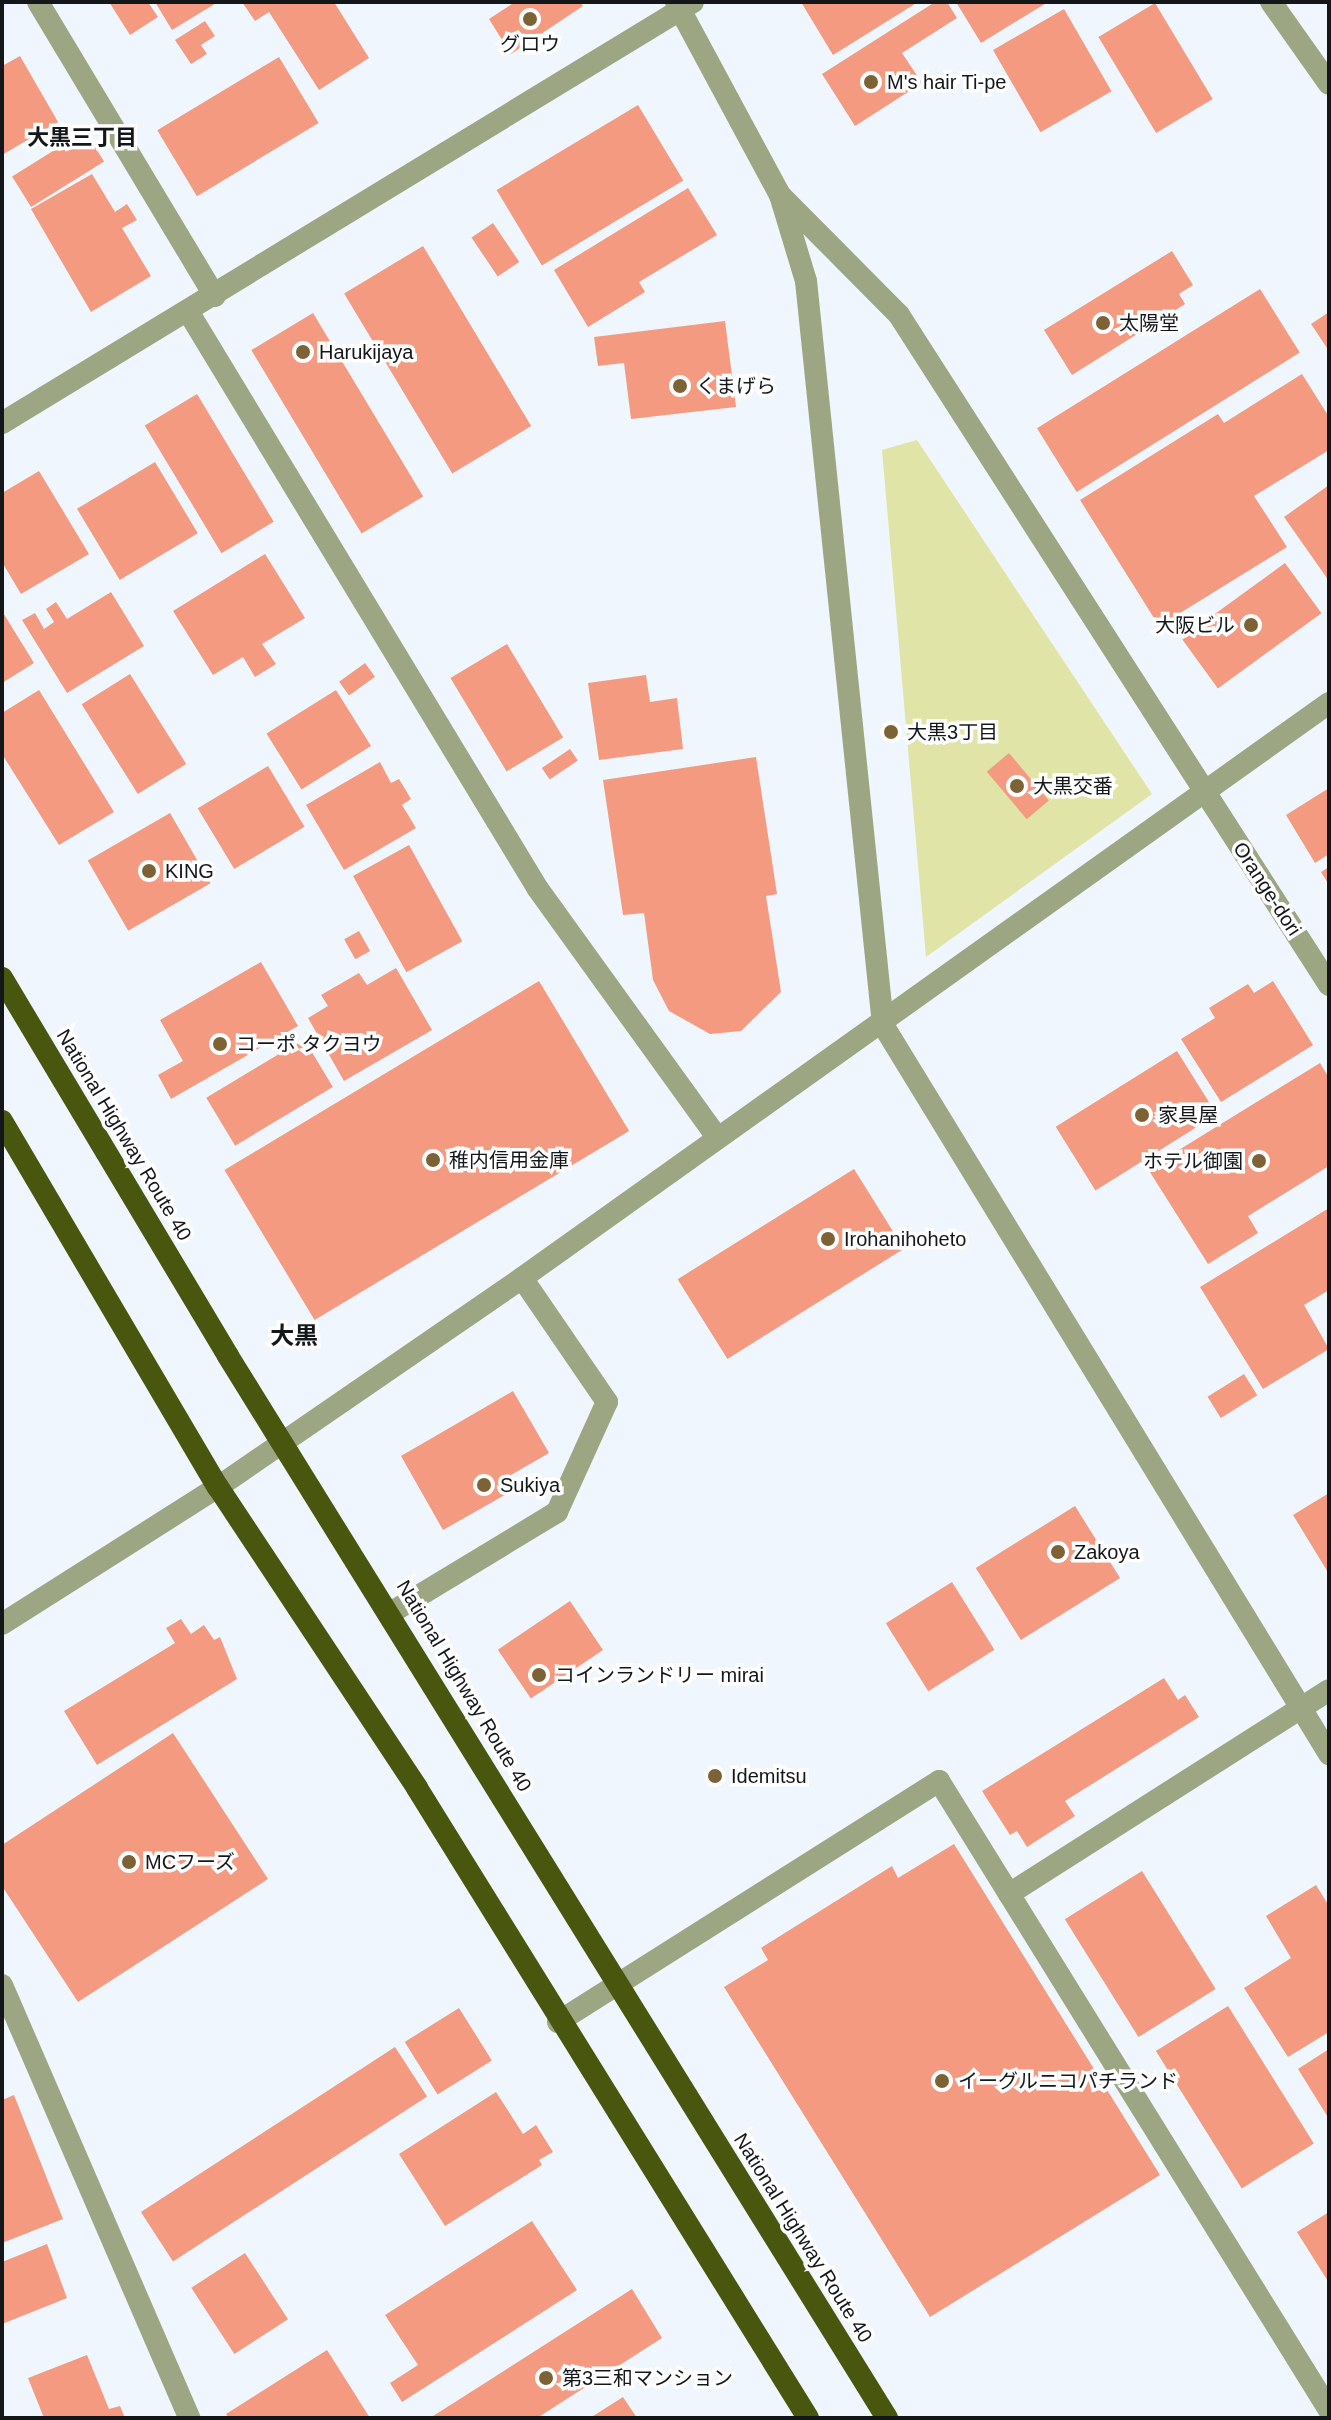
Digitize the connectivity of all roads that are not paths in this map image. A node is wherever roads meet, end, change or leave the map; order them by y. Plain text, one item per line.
1 (38, 2) edge
2 (1271, 2) edge
3 (683, 5) edge
4 (1329, 84) edge
5 (780, 195) junction
6 (215, 296) junction
7 (189, 313) junction
8 (2, 423) edge
9 (1329, 703) edge
10 (1204, 792) junction
11 (2, 978) edge
12 (1329, 985) edge
13 (883, 1025) junction
14 (2, 1121) edge
15 (717, 1137) junction
16 (522, 1278) junction
17 (284, 1441) junction
18 (218, 1487) junction
19 (392, 1612) junction
20 (2, 1624) edge
21 (1329, 1690) edge
22 (1301, 1708) junction
23 (1329, 1754) edge
24 (1009, 1894) junction
25 (2, 1985) edge
26 (618, 1985) junction
27 (558, 2022) junction
28 (1329, 2410) edge
29 (189, 2418) edge
30 (808, 2418) edge
31 (887, 2418) edge

1 - 6 street
2 - 4 street
3 - 5 street
3 - 6 street
5 - 10 street, Orange-dori
5 - 13 street
6 - 7 street
7 - 8 street
7 - 15 street
9 - 10 street
10 - 12 street, Orange-dori
10 - 13 street
11 - 17 highway, National Highway Route 40
13 - 15 street
13 - 22 street
14 - 18 highway
15 - 16 street
16 - 17 street
16 - 19 street
17 - 18 street
17 - 19 highway, National Highway Route 40
18 - 20 street
18 - 27 highway
19 - 26 highway, National Highway Route 40
21 - 22 street
22 - 23 street
22 - 24 street
24 - 26 street
24 - 28 street
25 - 29 street
26 - 27 street
26 - 31 highway, National Highway Route 40
27 - 30 highway

